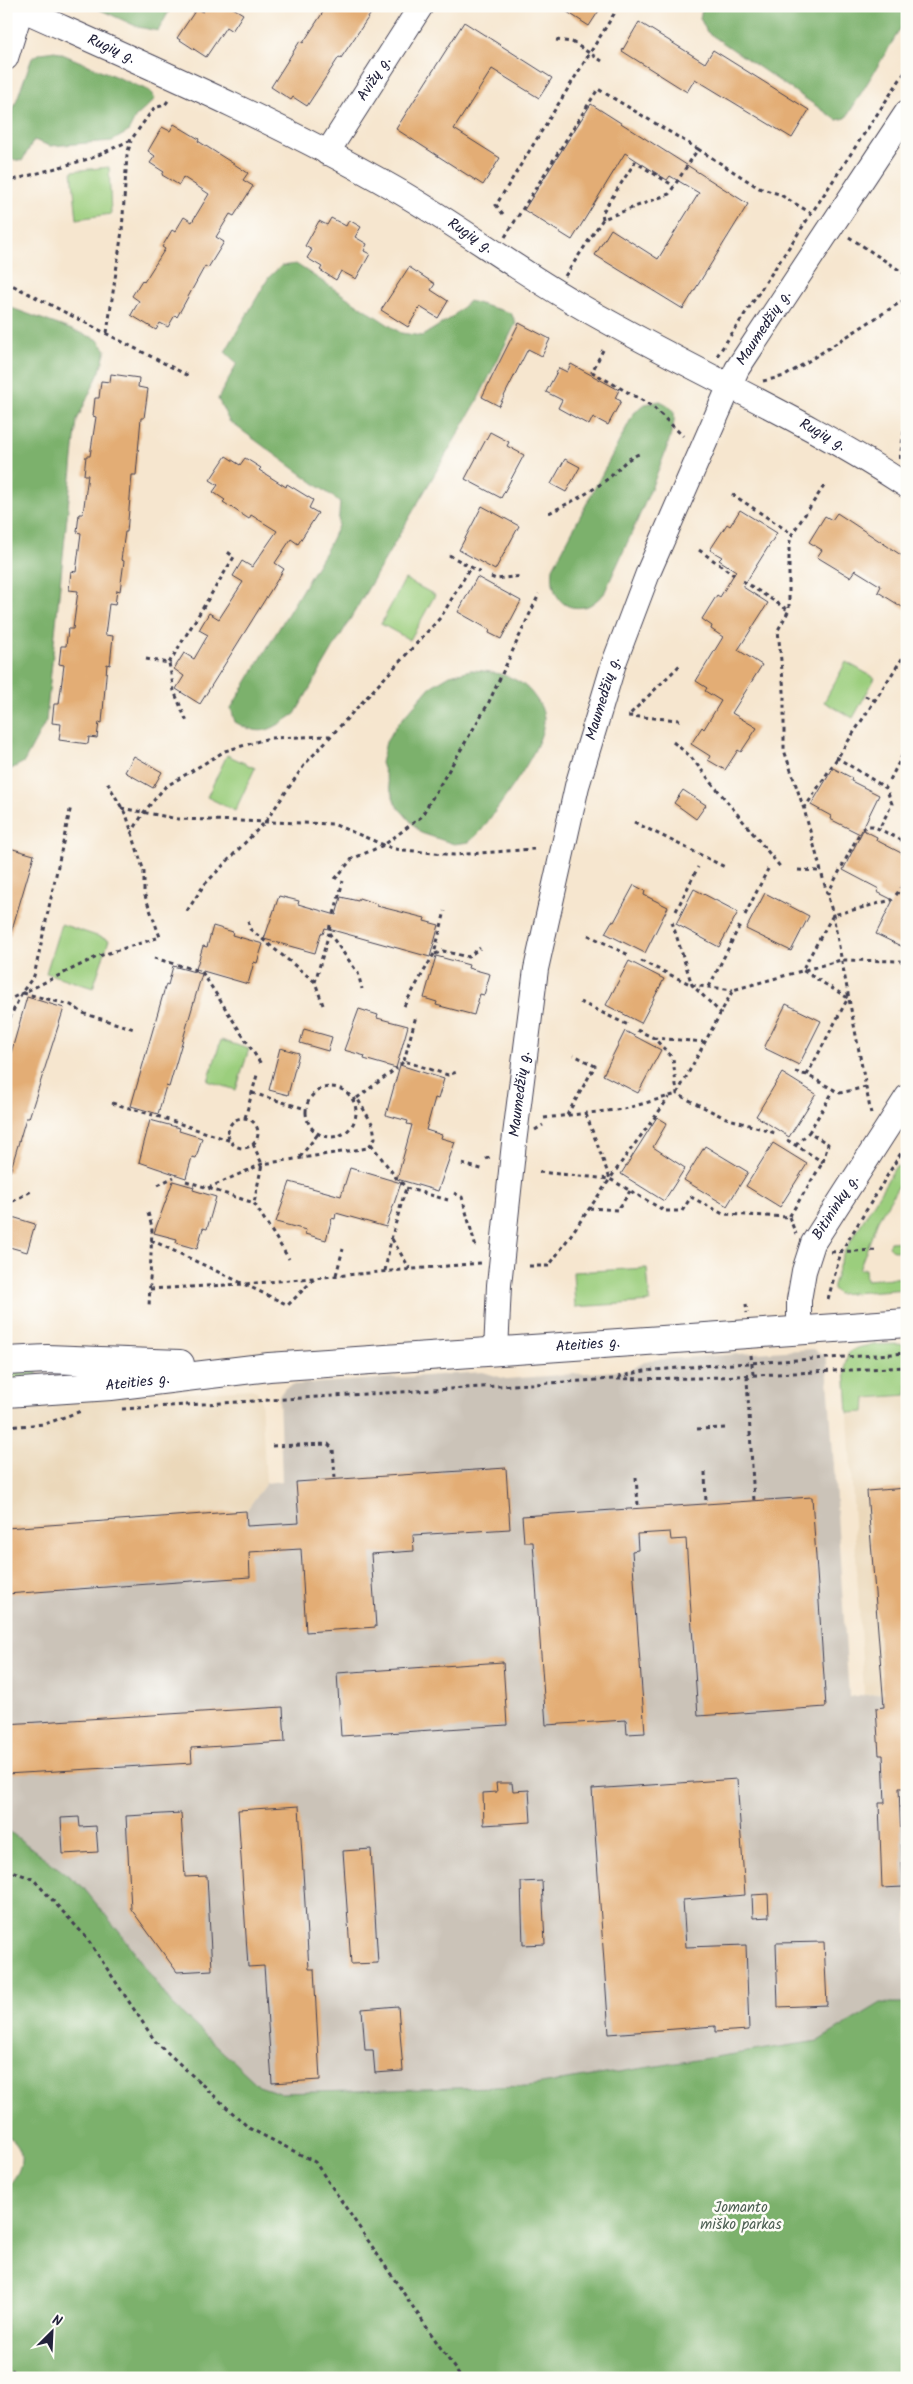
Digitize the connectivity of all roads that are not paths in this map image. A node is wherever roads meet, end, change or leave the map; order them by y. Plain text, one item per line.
1 (421, 6) edge
2 (22, 8) edge
3 (6, 58) edge
4 (907, 112) edge
5 (327, 153) junction
6 (729, 386) junction
7 (902, 482) edge
8 (907, 1097) edge
9 (907, 1323) edge
10 (799, 1330) junction
11 (496, 1352) junction
12 (47, 1359) junction
13 (6, 1361) edge
14 (269, 1367) junction
15 (44, 1391) junction
16 (6, 1394) edge

1 - 5 street, Avižų g.
2 - 3 street
2 - 5 street, Rugių g.
4 - 6 street, Maumedžių g.
5 - 6 street, Rugių g.
6 - 7 street, Rugių g.
6 - 11 street, Maumedžių g.
8 - 10 street, Bitininkų g.
9 - 10 main road, Ateities g.
10 - 11 main road, Ateities g.
11 - 14 main road, Ateities g.
12 - 13 main road, Ateities g.
12 - 14 main road, Ateities g.
12 - 15 main road
14 - 15 main road, Ateities g.
15 - 16 main road, Ateities g.

